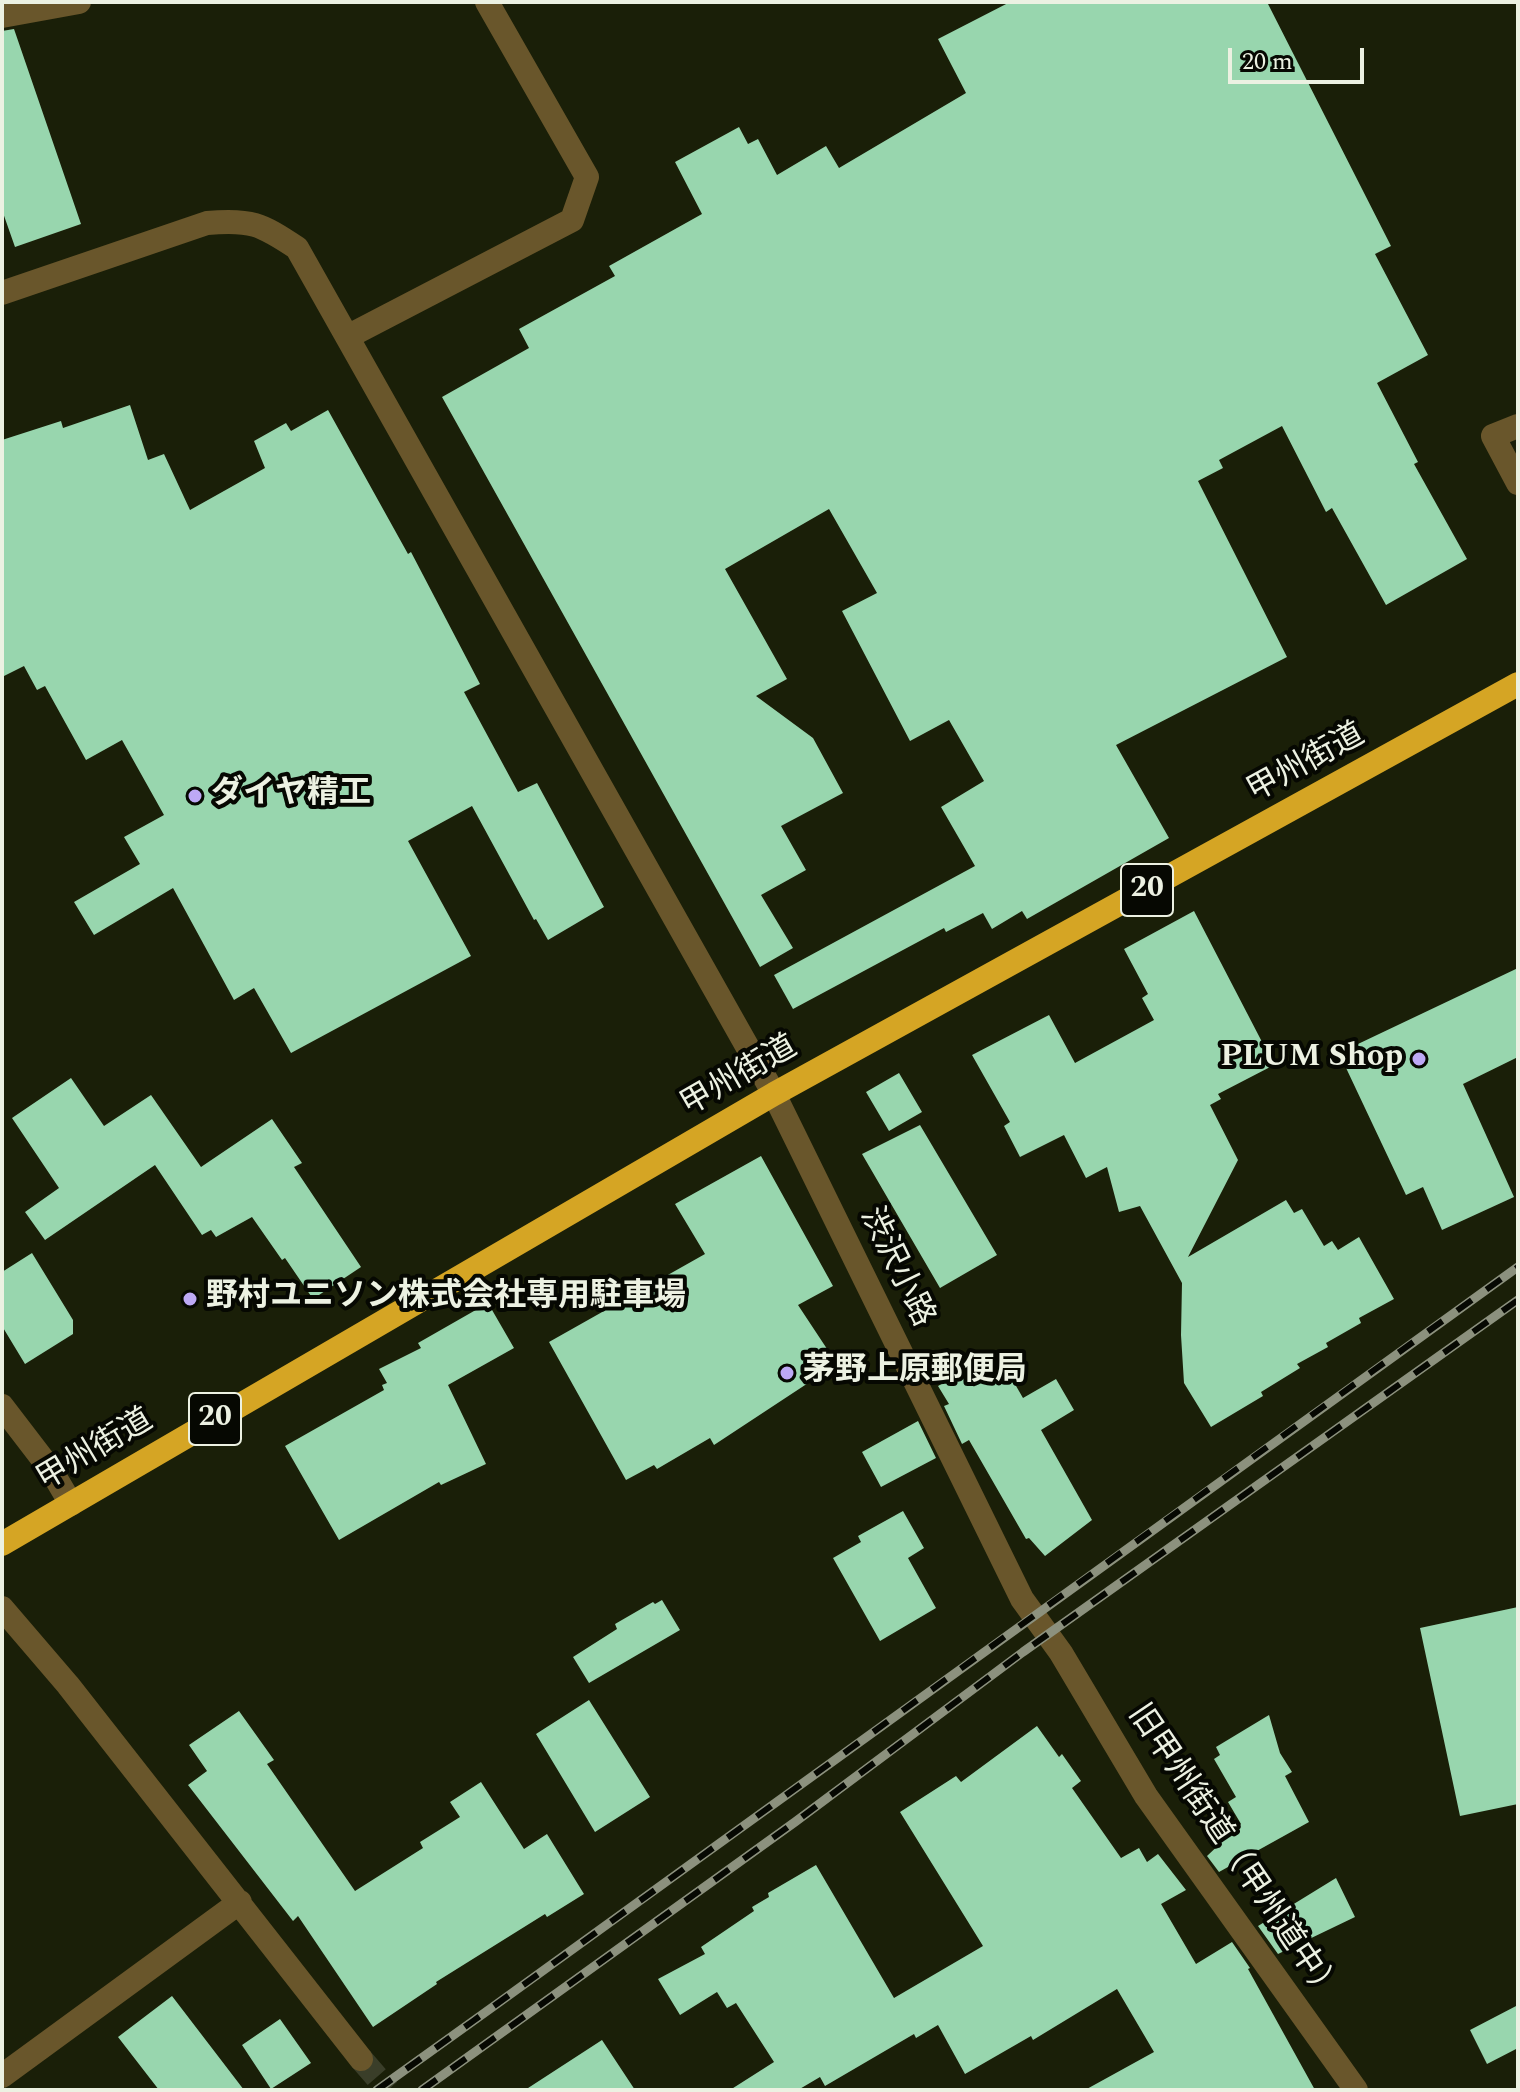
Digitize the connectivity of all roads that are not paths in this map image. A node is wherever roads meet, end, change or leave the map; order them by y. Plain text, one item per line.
1 (79, 2) edge
2 (487, 2) edge
3 (2, 16) edge
4 (2, 293) edge
5 (349, 336) junction
6 (1518, 426) edge
7 (1518, 483) edge
8 (1518, 684) edge
9 (774, 1094) junction
10 (2, 1406) edge
11 (71, 1504) junction
12 (2, 1544) edge
13 (2, 1608) edge
14 (1061, 1653) joint
15 (240, 1902) junction
16 (361, 2059) tunnel mouth
17 (2, 2076) edge
18 (1356, 2090) edge

1 - 3 street
2 - 5 street
4 - 5 street, 渋沢小路
5 - 9 street, 渋沢小路
6 - 7 street
8 - 9 highway, 甲州街道 / 20
9 - 11 highway, 甲州街道 / 20
9 - 14 street, 渋沢小路
10 - 11 street
11 - 12 highway, 甲州街道 / 20
13 - 15 street
14 - 18 street, 旧甲州街道（甲州道中）
15 - 16 street
15 - 17 street

